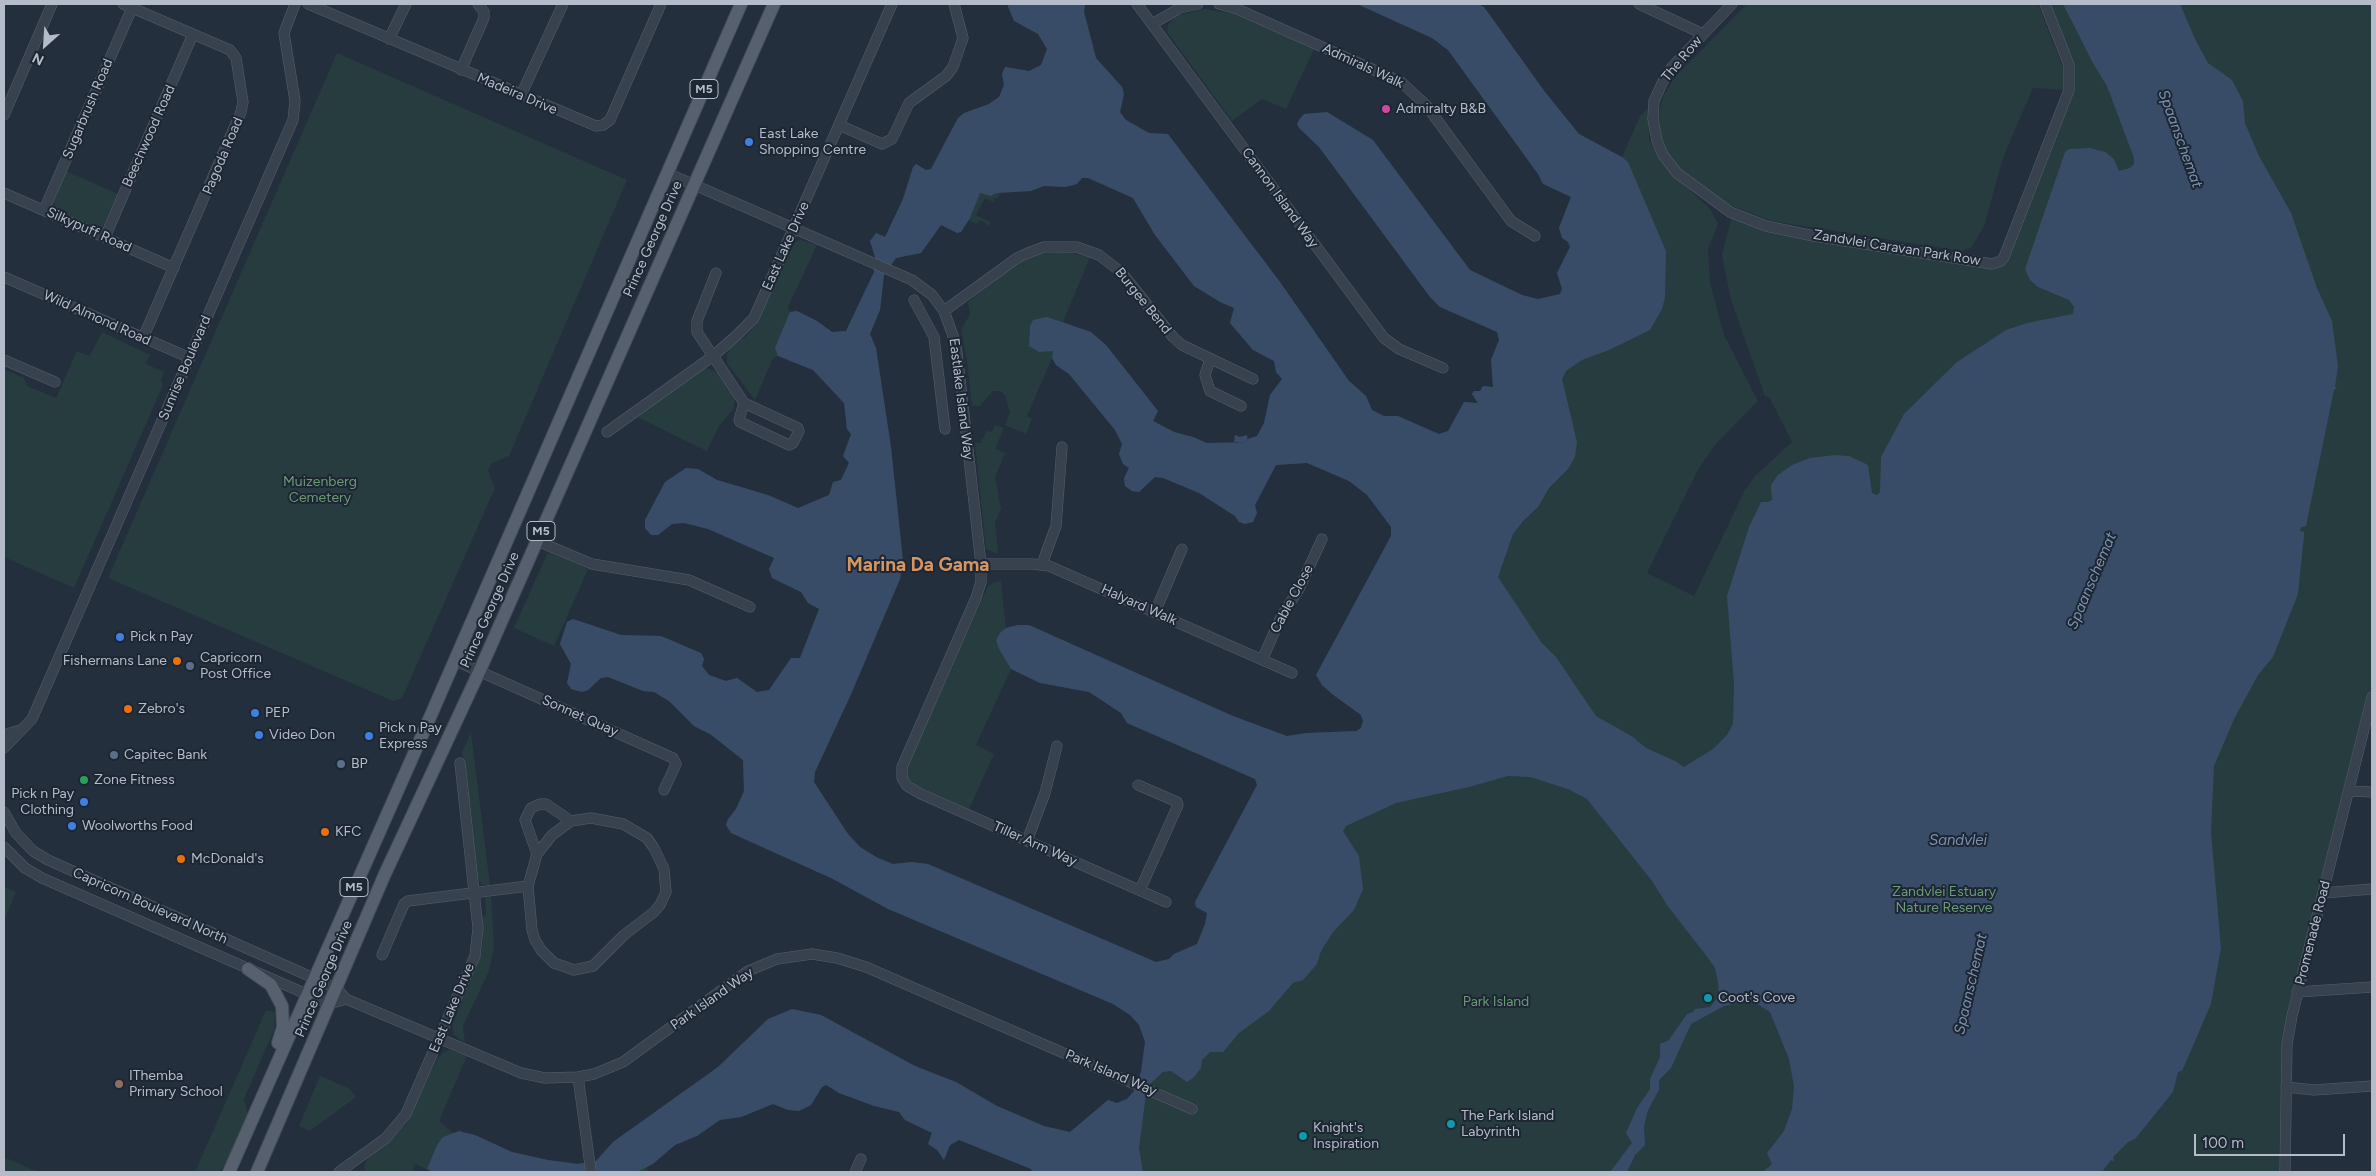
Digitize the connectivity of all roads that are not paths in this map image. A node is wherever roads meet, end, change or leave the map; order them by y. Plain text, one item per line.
1 (52, 4) edge
2 (295, 4) edge
3 (308, 4) edge
4 (406, 4) edge
5 (478, 4) edge
6 (562, 4) edge
7 (660, 4) edge
8 (741, 4) edge
9 (774, 4) edge
10 (892, 4) edge
11 (954, 4) edge
12 (1137, 4) edge
13 (1198, 4) edge
14 (1219, 4) edge
15 (1638, 4) edge
16 (1732, 4) edge
17 (2045, 4) edge
18 (127, 6) edge
19 (1152, 24) junction
20 (193, 34) junction
21 (1703, 34) junction
22 (390, 39) junction
23 (461, 70) junction
24 (521, 96) junction
25 (4, 115) edge
26 (839, 125) junction
27 (667, 173) junction
28 (694, 185) junction
29 (4, 193) edge
30 (44, 210) junction
31 (1730, 212) joint
32 (794, 228) junction
33 (1535, 236) dead end
34 (105, 237) junction
35 (174, 268) junction
36 (716, 273) dead end
37 (4, 277) edge
38 (914, 300) dead end
39 (944, 311) junction
40 (952, 331) junction
41 (934, 337) junction
42 (143, 338) junction
43 (713, 356) junction
44 (190, 358) junction
45 (1210, 358) junction
46 (4, 360) edge
47 (1442, 368) dead end
48 (1253, 379) dead end
49 (55, 382) dead end
50 (744, 403) junction
51 (1241, 406) dead end
52 (945, 430) dead end
53 (607, 432) dead end
54 (1062, 447) dead end
55 (1322, 539) dead end
56 (537, 541) junction
57 (1182, 550) dead end
58 (981, 564) junction
59 (1042, 564) junction
60 (750, 607) dead end
61 (1155, 612) junction
62 (454, 660) junction
63 (1262, 660) junction
64 (480, 670) junction
65 (1292, 673) dead end
66 (2372, 698) edge
67 (28, 726) junction
68 (4, 735) edge
69 (1057, 746) dead end
70 (4, 748) edge
71 (460, 764) dead end
72 (905, 783) joint
73 (1138, 785) dead end
74 (664, 790) dead end
75 (2349, 791) junction
76 (2372, 792) edge
77 (4, 812) edge
78 (571, 821) junction
79 (1027, 840) junction
80 (4, 847) edge
81 (537, 854) junction
82 (528, 886) junction
83 (2372, 889) edge
84 (1140, 890) junction
85 (474, 892) junction
86 (2323, 893) junction
87 (1166, 902) dead end
88 (382, 955) dead end
89 (248, 969) junction
90 (314, 978) junction
91 (2372, 987) edge
92 (336, 988) junction
93 (2297, 992) junction
94 (306, 995) junction
95 (346, 999) junction
96 (329, 1004) junction
97 (440, 1038) junction
98 (578, 1077) junction
99 (2372, 1086) edge
100 (2286, 1087) junction
101 (1192, 1109) dead end
102 (252, 1118) junction
103 (861, 1159) dead end
104 (353, 1168) edge
105 (229, 1172) edge
106 (257, 1172) edge
107 (339, 1172) edge
108 (591, 1172) edge
109 (855, 1172) edge
110 (2285, 1172) edge

1 - 25 street
2 - 44 street, Sunrise Boulevard
3 - 22 street, Madeira Drive
4 - 22 street
5 - 23 street
6 - 24 street
7 - 24 street, Madeira Drive
8 - 27 main road, Prince George Drive / M5
9 - 28 main road, Prince George Drive / M5
10 - 26 street, East Lake Drive
11 - 26 street
12 - 19 street, Cannon Island Way
13 - 19 street
14 - 33 street, Admirals Walk
15 - 21 street
16 - 21 street, The Row
17 - 31 street, Zandvlei Caravan Park Row
18 - 20 street, Pagoda Road
18 - 30 street, Sugarbrush Road
19 - 47 street, Cannon Island Way
20 - 34 street, Beechwood Road
20 - 35 street, Pagoda Road
21 - 31 street, The Row
22 - 23 street, Madeira Drive
23 - 24 street, Madeira Drive
26 - 32 street, East Lake Drive
27 - 28 street, Eastlake Island Way
27 - 62 main road, Prince George Drive / M5
28 - 32 street, Eastlake Island Way
28 - 56 main road, Prince George Drive / M5
29 - 30 street, Silkypuff Road
30 - 34 street, Silkypuff Road
32 - 39 street, Eastlake Island Way
32 - 43 street, East Lake Drive
34 - 35 street, Silkypuff Road
35 - 42 street, Pagoda Road
36 - 43 street
37 - 42 street, Wild Almond Road
38 - 41 street
39 - 40 street, Eastlake Island Way
39 - 45 street, Burgee Bend
40 - 41 street
40 - 58 street, Eastlake Island Way
41 - 52 street
42 - 44 street, Wild Almond Road
43 - 50 street
43 - 53 street, East Lake Drive
44 - 67 street, Sunrise Boulevard
45 - 48 street, Burgee Bend
45 - 51 street
46 - 49 street
50 - 50 street
54 - 59 street
55 - 63 street, Cable Close
56 - 60 street
56 - 64 main road, Prince George Drive / M5
57 - 61 street
58 - 59 street, Halyard Walk
58 - 72 street, Eastlake Island Way
59 - 61 street, Halyard Walk
61 - 63 street, Halyard Walk
62 - 64 street, Sonnet Quay
62 - 90 main road, Prince George Drive / M5
63 - 65 street, Halyard Walk
64 - 74 street, Sonnet Quay
64 - 92 main road, Prince George Drive / M5
66 - 75 street, Promenade Road
67 - 68 street
67 - 70 street, Sunrise Boulevard
69 - 79 street
71 - 85 street, East Lake Drive
72 - 79 street, Tiller Arm Way
73 - 84 street
75 - 76 street
75 - 86 street, Promenade Road
77 - 90 street, Capricorn Boulevard North
78 - 81 street
78 - 81 street
78 - 82 street
79 - 84 street, Tiller Arm Way
80 - 89 street, Capricorn Boulevard North
81 - 82 street
82 - 85 street
83 - 86 street
84 - 87 street, Tiller Arm Way
85 - 88 street
85 - 97 street, East Lake Drive
86 - 93 street, Promenade Road
89 - 94 street, Capricorn Boulevard North
89 - 102 main road
90 - 92 street, Capricorn Boulevard North
90 - 94 main road, Prince George Drive / M5
91 - 93 street
92 - 95 street, Park Island Way
92 - 96 main road, Prince George Drive / M5
93 - 100 street, Promenade Road
94 - 96 street, Capricorn Boulevard North
94 - 102 main road, Prince George Drive / M5
95 - 96 street
95 - 97 street, Park Island Way
96 - 106 main road, Prince George Drive / M5
97 - 98 street, Park Island Way
97 - 104 street, East Lake Drive
98 - 101 street, Park Island Way
98 - 108 street
99 - 100 street
100 - 110 street, Promenade Road
102 - 105 main road, Prince George Drive / M5
103 - 109 street
104 - 107 street, East Lake Drive

